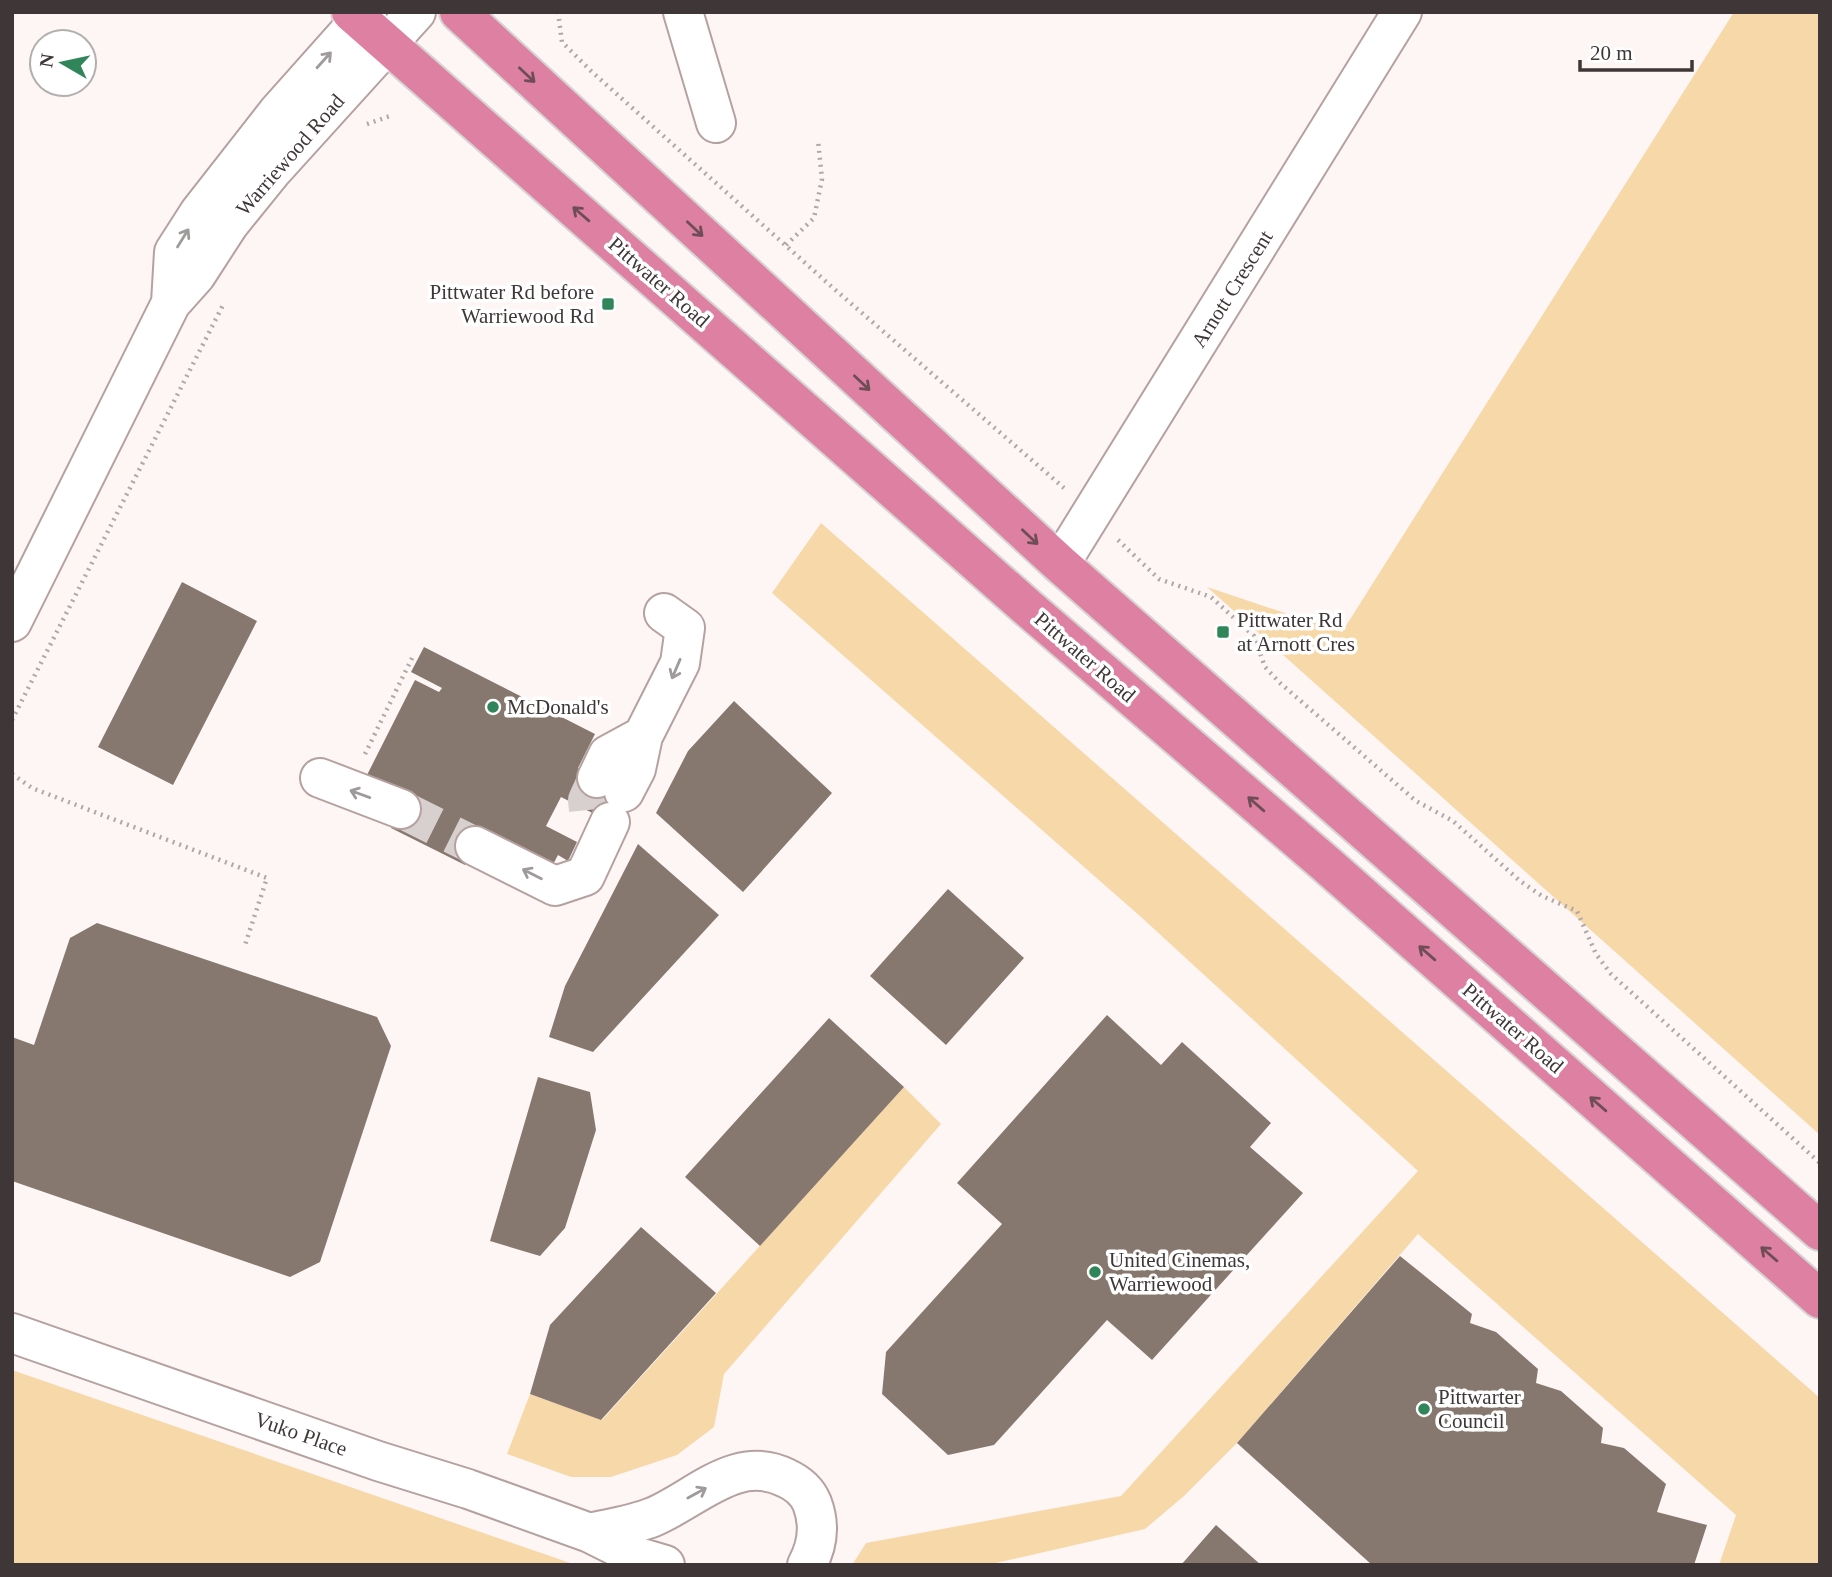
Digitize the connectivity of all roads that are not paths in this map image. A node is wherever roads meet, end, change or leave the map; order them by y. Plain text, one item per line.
1 (416, 12) edge
2 (459, 12) edge
3 (683, 12) edge
4 (1402, 12) edge
5 (366, 22) edge
6 (487, 26) edge
7 (716, 122) dead end
8 (1060, 564) junction
9 (664, 613) dead end
10 (12, 622) edge
11 (320, 778) dead end
12 (401, 809) tunnel mouth
13 (475, 846) tunnel mouth
14 (1820, 1231) edge
15 (1820, 1299) edge
16 (12, 1334) edge
17 (590, 1533) junction
18 (666, 1565) edge
19 (807, 1565) edge

1 - 5 street, Warriewood Road
2 - 6 highway
3 - 7 street
4 - 8 street, Arnott Crescent
5 - 10 street, Warriewood Road
15 -> 5 highway, Pittwater Road
6 -> 8 highway
8 - 14 highway
9 -> 13 street
12 -> 11 street
16 - 17 street, Vuko Place
17 - 18 street, Vuko Place
17 -> 19 street

